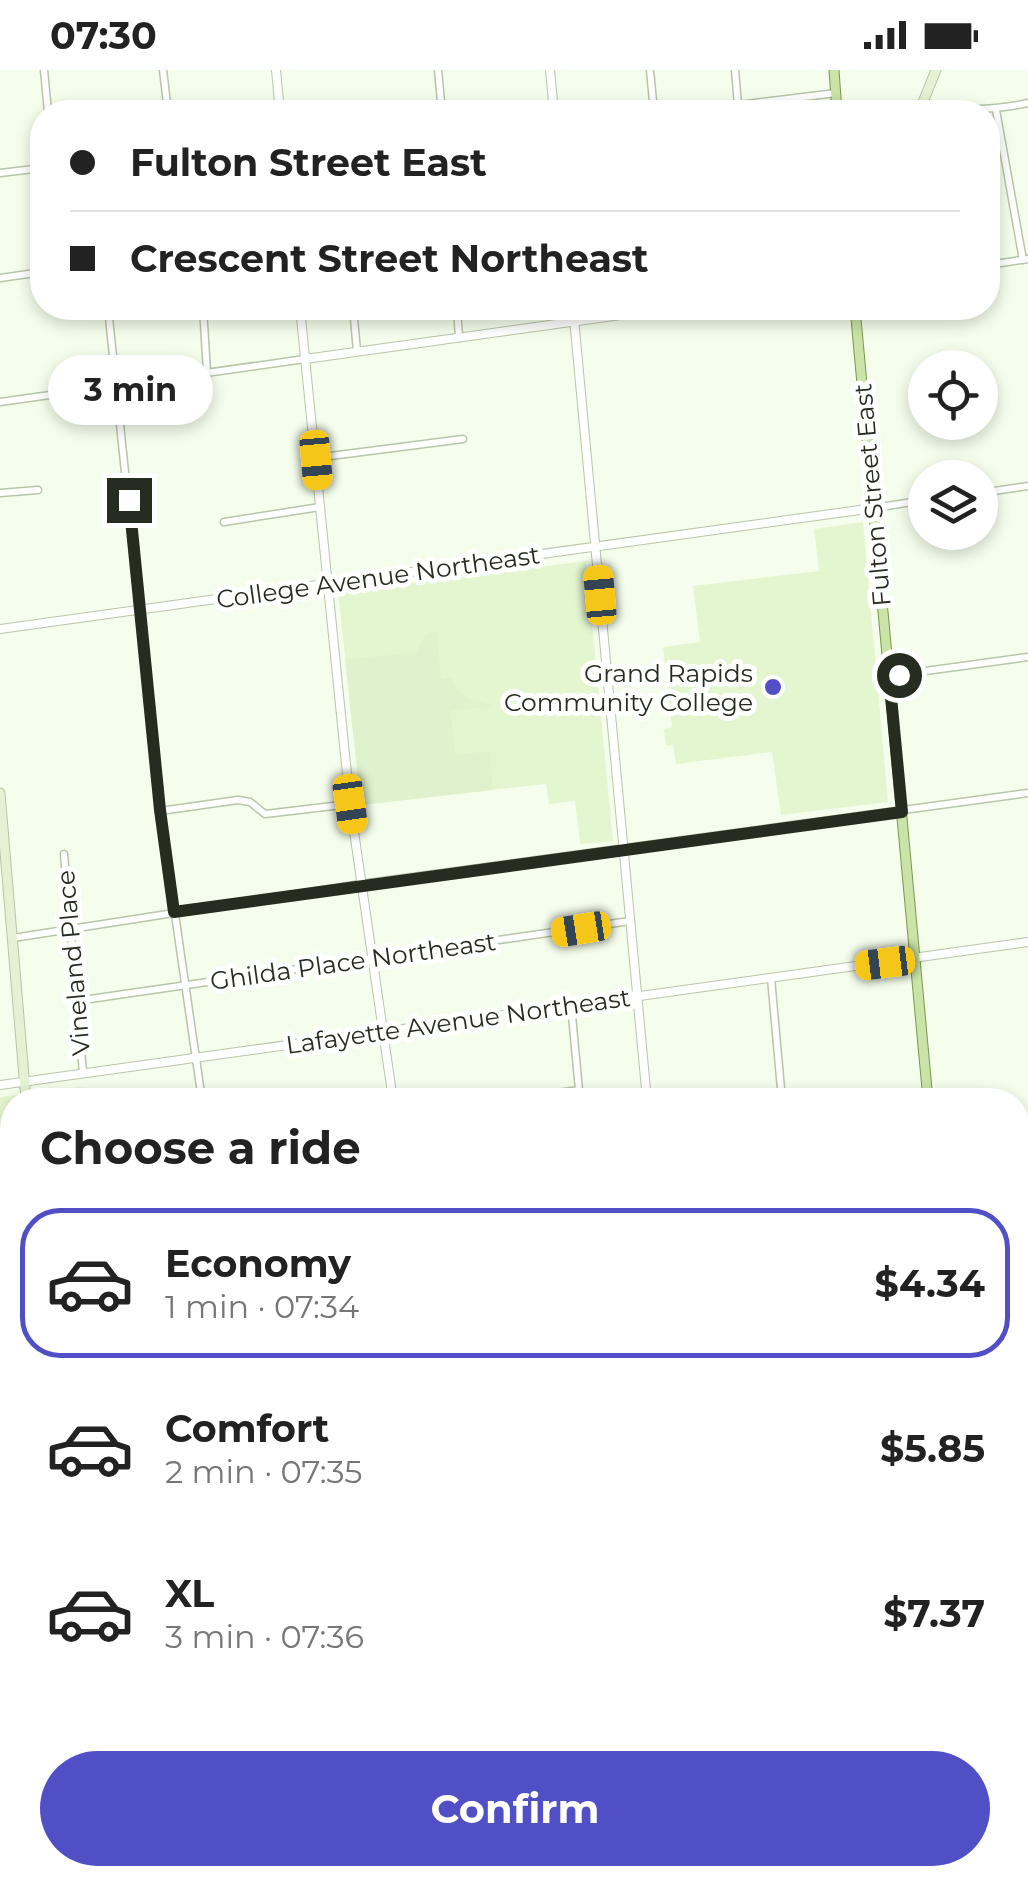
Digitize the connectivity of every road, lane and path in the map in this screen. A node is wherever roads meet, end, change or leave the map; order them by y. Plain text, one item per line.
1 (44, 70) edge
2 (163, 70) edge
3 (276, 70) edge
4 (438, 70) edge
5 (550, 70) edge
6 (650, 70) edge
7 (735, 70) edge
8 (834, 70) edge
9 (936, 70) edge
10 (836, 93) junction
11 (47, 100) edge
12 (167, 100) edge
13 (279, 100) edge
14 (441, 100) edge
15 (553, 100) edge
16 (653, 100) edge
17 (738, 100) edge
18 (779, 100) edge
19 (836, 100) edge
20 (924, 100) edge
21 (1028, 103) edge
22 (1000, 109) edge
23 (1000, 130) edge
24 (30, 169) edge
25 (0, 173) edge
26 (1026, 260) edge
27 (1000, 263) edge
28 (30, 274) edge
29 (0, 278) edge
30 (109, 320) edge
31 (203, 320) edge
32 (301, 320) edge
33 (354, 320) edge
34 (458, 320) edge
35 (581, 320) edge
36 (856, 320) edge
37 (574, 321) junction
38 (460, 338) junction
39 (358, 351) junction
40 (305, 359) junction
41 (208, 372) junction
42 (116, 385) junction
43 (0, 402) edge
44 (462, 440) dead end
45 (315, 458) junction
46 (1028, 486) edge
47 (38, 490) dead end
48 (998, 490) edge
49 (0, 493) edge
50 (908, 503) edge
51 (320, 507) junction
52 (874, 508) junction
53 (224, 522) dead end
54 (596, 547) junction
55 (328, 585) junction
56 (142, 610) junction
57 (0, 628) edge
58 (1028, 657) edge
59 (889, 676) junction
60 (0, 793) edge
61 (1028, 793) edge
62 (350, 804) junction
63 (160, 810) junction
64 (902, 812) junction
65 (624, 850) junction
66 (64, 854) dead end
67 (3, 857) edge
68 (361, 884) junction
69 (174, 912) junction
70 (630, 921) junction
71 (70, 928) junction
72 (13, 938) junction
73 (1028, 942) edge
74 (916, 958) junction
75 (373, 960) junction
76 (771, 978) junction
77 (185, 985) junction
78 (638, 996) junction
79 (76, 1001) junction
80 (571, 1005) junction
81 (383, 1031) junction
82 (196, 1058) junction
83 (83, 1073) junction
84 (25, 1082) junction
85 (0, 1085) edge
86 (25, 1088) edge
87 (200, 1088) edge
88 (391, 1088) edge
89 (579, 1088) edge
90 (646, 1088) edge
91 (781, 1088) edge
92 (927, 1088) edge

1 - 11 street
2 - 12 street
3 - 13 street
4 - 14 street
5 - 15 street
6 - 16 street
7 - 17 street
8 - 10 main road
9 - 20 main road
10 - 18 street
10 - 19 main road
21 - 22 street
23 - 26 street
24 - 25 street
26 - 27 street
28 - 29 street
30 - 42 street
31 - 41 street
32 - 40 street
33 - 39 street
34 - 38 street
35 - 37 street
36 - 52 main road, Fulton Street East
37 - 38 street
37 - 54 street
38 - 39 street
39 - 40 street
40 - 41 street
40 - 45 street
41 - 42 street
42 - 43 street
42 - 56 street
44 - 45 street
45 - 51 street
46 - 48 street
47 - 49 street
50 - 52 street
51 - 53 street
51 - 55 street
52 - 54 street, College Avenue Northeast
52 - 59 main road, Fulton Street East
54 - 55 street, College Avenue Northeast
54 - 65 street
55 - 56 street, College Avenue Northeast
55 - 62 street
56 - 57 street, College Avenue Northeast
56 - 63 street
58 - 59 street
59 - 64 main road, Fulton Street East
60 - 67 main road
61 - 64 street
62 - 63 street
62 - 68 street
63 - 69 street
64 - 65 street
64 - 74 main road, Fulton Street East
65 - 68 street
65 - 70 street
66 - 71 street, Vineland Place
67 - 72 main road
68 - 69 street
68 - 75 street
69 - 71 street
69 - 77 street
70 - 75 street, Ghilda Place Northeast
70 - 78 street
71 - 72 street
71 - 79 street, Vineland Place
72 - 84 main road
73 - 74 street, Lafayette Avenue Northeast
74 - 76 street, Lafayette Avenue Northeast
74 - 92 main road, Fulton Street East
75 - 77 street, Ghilda Place Northeast
75 - 81 street
76 - 78 street, Lafayette Avenue Northeast
76 - 91 street
77 - 79 street, Ghilda Place Northeast
77 - 82 street
78 - 80 street, Lafayette Avenue Northeast
78 - 90 street
79 - 83 street, Vineland Place
80 - 81 street, Lafayette Avenue Northeast
80 - 89 street
81 - 82 street, Lafayette Avenue Northeast
81 - 88 street
82 - 83 street, Lafayette Avenue Northeast
82 - 87 street
83 - 84 street, Lafayette Avenue Northeast
84 - 85 street, Lafayette Avenue Northeast
84 - 86 main road

